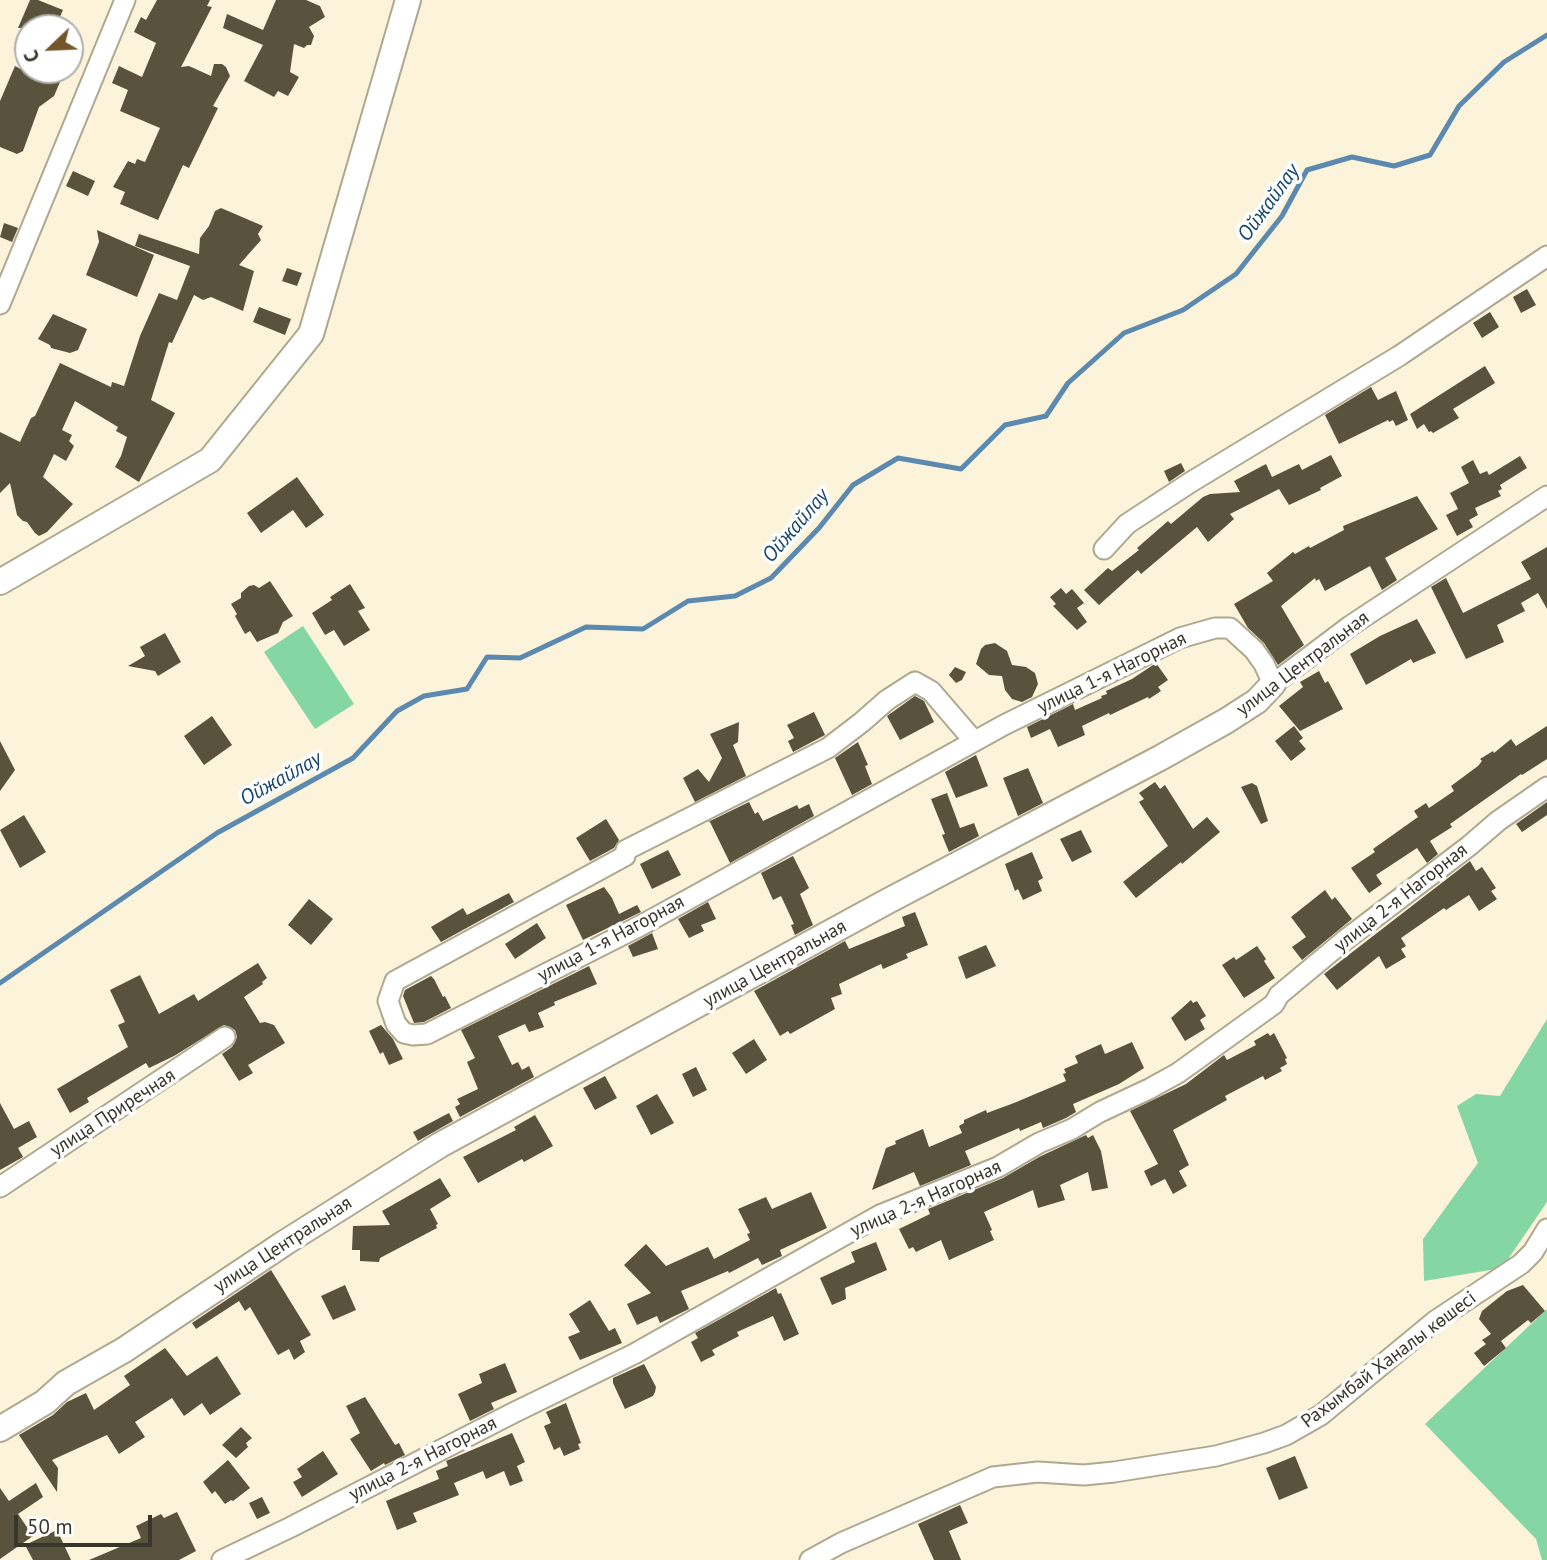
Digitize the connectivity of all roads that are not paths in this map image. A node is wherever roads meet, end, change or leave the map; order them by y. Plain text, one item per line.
1 (125, 0) edge
2 (408, 0) edge
3 (1547, 256) edge
4 (0, 304) edge
5 (1547, 496) edge
6 (1104, 549) dead end
7 (0, 582) edge
8 (1273, 684) junction
9 (974, 741) junction
10 (1547, 787) edge
11 (225, 1037) dead end
12 (0, 1187) edge
13 (1547, 1229) edge
14 (0, 1429) edge
15 (222, 1560) edge
16 (810, 1560) edge

1 - 4 street
2 - 7 street
3 - 6 street
5 - 8 street, улица Центральная
8 - 9 street, улица 1-я Нагорная
8 - 14 street, улица Центральная
9 - 9 street, улица 1-я Нагорная
10 - 15 street, улица 2-я Нагорная
11 - 12 street, улица Приречная
13 - 16 street, Рахымбай Ханалы көшесі

